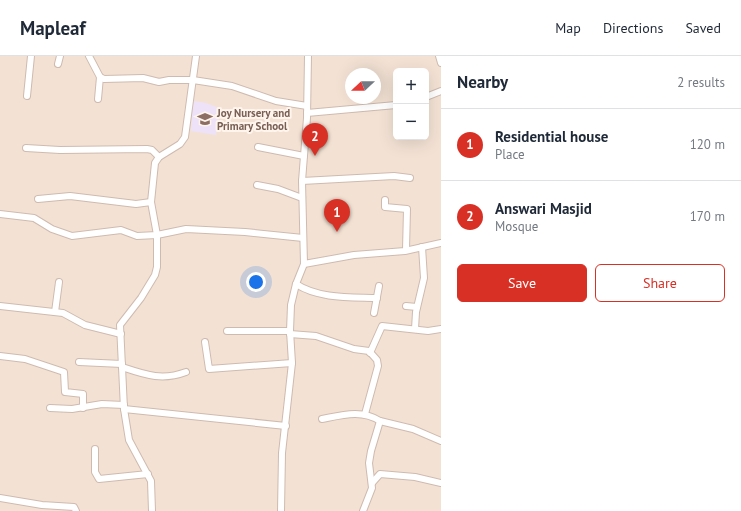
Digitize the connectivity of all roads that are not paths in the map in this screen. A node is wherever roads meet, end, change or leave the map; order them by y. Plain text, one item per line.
1 (31, 56) edge
2 (60, 56) edge
3 (90, 56) edge
4 (196, 56) edge
5 (308, 56) edge
6 (438, 56) edge
7 (58, 64) dead end
8 (441, 64) edge
9 (100, 77) junction
10 (193, 80) junction
11 (441, 90) edge
12 (28, 96) dead end
13 (429, 96) edge
14 (98, 99) dead end
15 (393, 104) edge
16 (307, 106) junction
17 (307, 113) junction
18 (258, 147) dead end
19 (26, 148) dead end
20 (304, 156) junction
21 (159, 157) junction
22 (410, 178) dead end
23 (302, 181) junction
24 (257, 185) dead end
25 (302, 198) junction
26 (38, 199) dead end
27 (385, 200) dead end
28 (151, 202) junction
29 (0, 214) edge
30 (157, 235) junction
31 (303, 238) junction
32 (441, 243) edge
33 (422, 247) junction
34 (406, 250) junction
35 (304, 264) junction
36 (59, 282) dead end
37 (296, 284) junction
38 (379, 286) dead end
39 (377, 298) junction
40 (0, 306) edge
41 (406, 306) dead end
42 (417, 307) junction
43 (55, 312) junction
44 (374, 313) dead end
45 (441, 329) edge
46 (415, 330) junction
47 (227, 331) dead end
48 (290, 332) junction
49 (121, 334) junction
50 (205, 342) dead end
51 (370, 353) junction
52 (0, 356) edge
53 (79, 362) dead end
54 (292, 363) junction
55 (122, 366) junction
56 (186, 372) dead end
57 (124, 407) junction
58 (50, 408) dead end
59 (83, 408) junction
60 (365, 414) junction
61 (322, 419) dead end
62 (380, 421) junction
63 (286, 426) junction
64 (441, 441) edge
65 (96, 449) dead end
66 (148, 474) junction
67 (372, 483) junction
68 (441, 483) edge
69 (0, 498) edge
70 (76, 511) edge
71 (152, 511) edge
72 (281, 511) edge
73 (363, 511) edge

1 - 12 street
2 - 7 street
3 - 9 street
4 - 10 street
5 - 16 street
6 - 8 street
9 - 10 street
9 - 14 street
10 - 16 street
10 - 21 street
11 - 13 street
15 - 17 street
16 - 17 street
17 - 20 street
18 - 20 street
19 - 21 street
20 - 23 street
21 - 28 street
22 - 23 street
23 - 25 street
24 - 25 street
25 - 31 street
26 - 28 street
27 - 34 street
28 - 30 street
29 - 30 street
30 - 31 street
30 - 49 street
31 - 35 street
32 - 33 street
33 - 34 street
33 - 42 street
34 - 35 street
35 - 37 street
36 - 43 street
37 - 39 street
37 - 48 street
38 - 39 street
39 - 44 street
40 - 43 street
41 - 42 street
42 - 46 street
43 - 49 street
45 - 46 street
46 - 51 street
47 - 48 street
48 - 51 street
48 - 54 street
49 - 55 street
50 - 54 street
51 - 60 street
52 - 59 street
53 - 55 street
54 - 63 street
55 - 56 street
55 - 57 street
57 - 59 street
57 - 63 street
57 - 66 street
58 - 59 street
60 - 61 street
60 - 62 street
62 - 64 street
62 - 67 street
63 - 72 street
65 - 66 street
66 - 71 street
67 - 68 street
67 - 73 street
69 - 70 street

